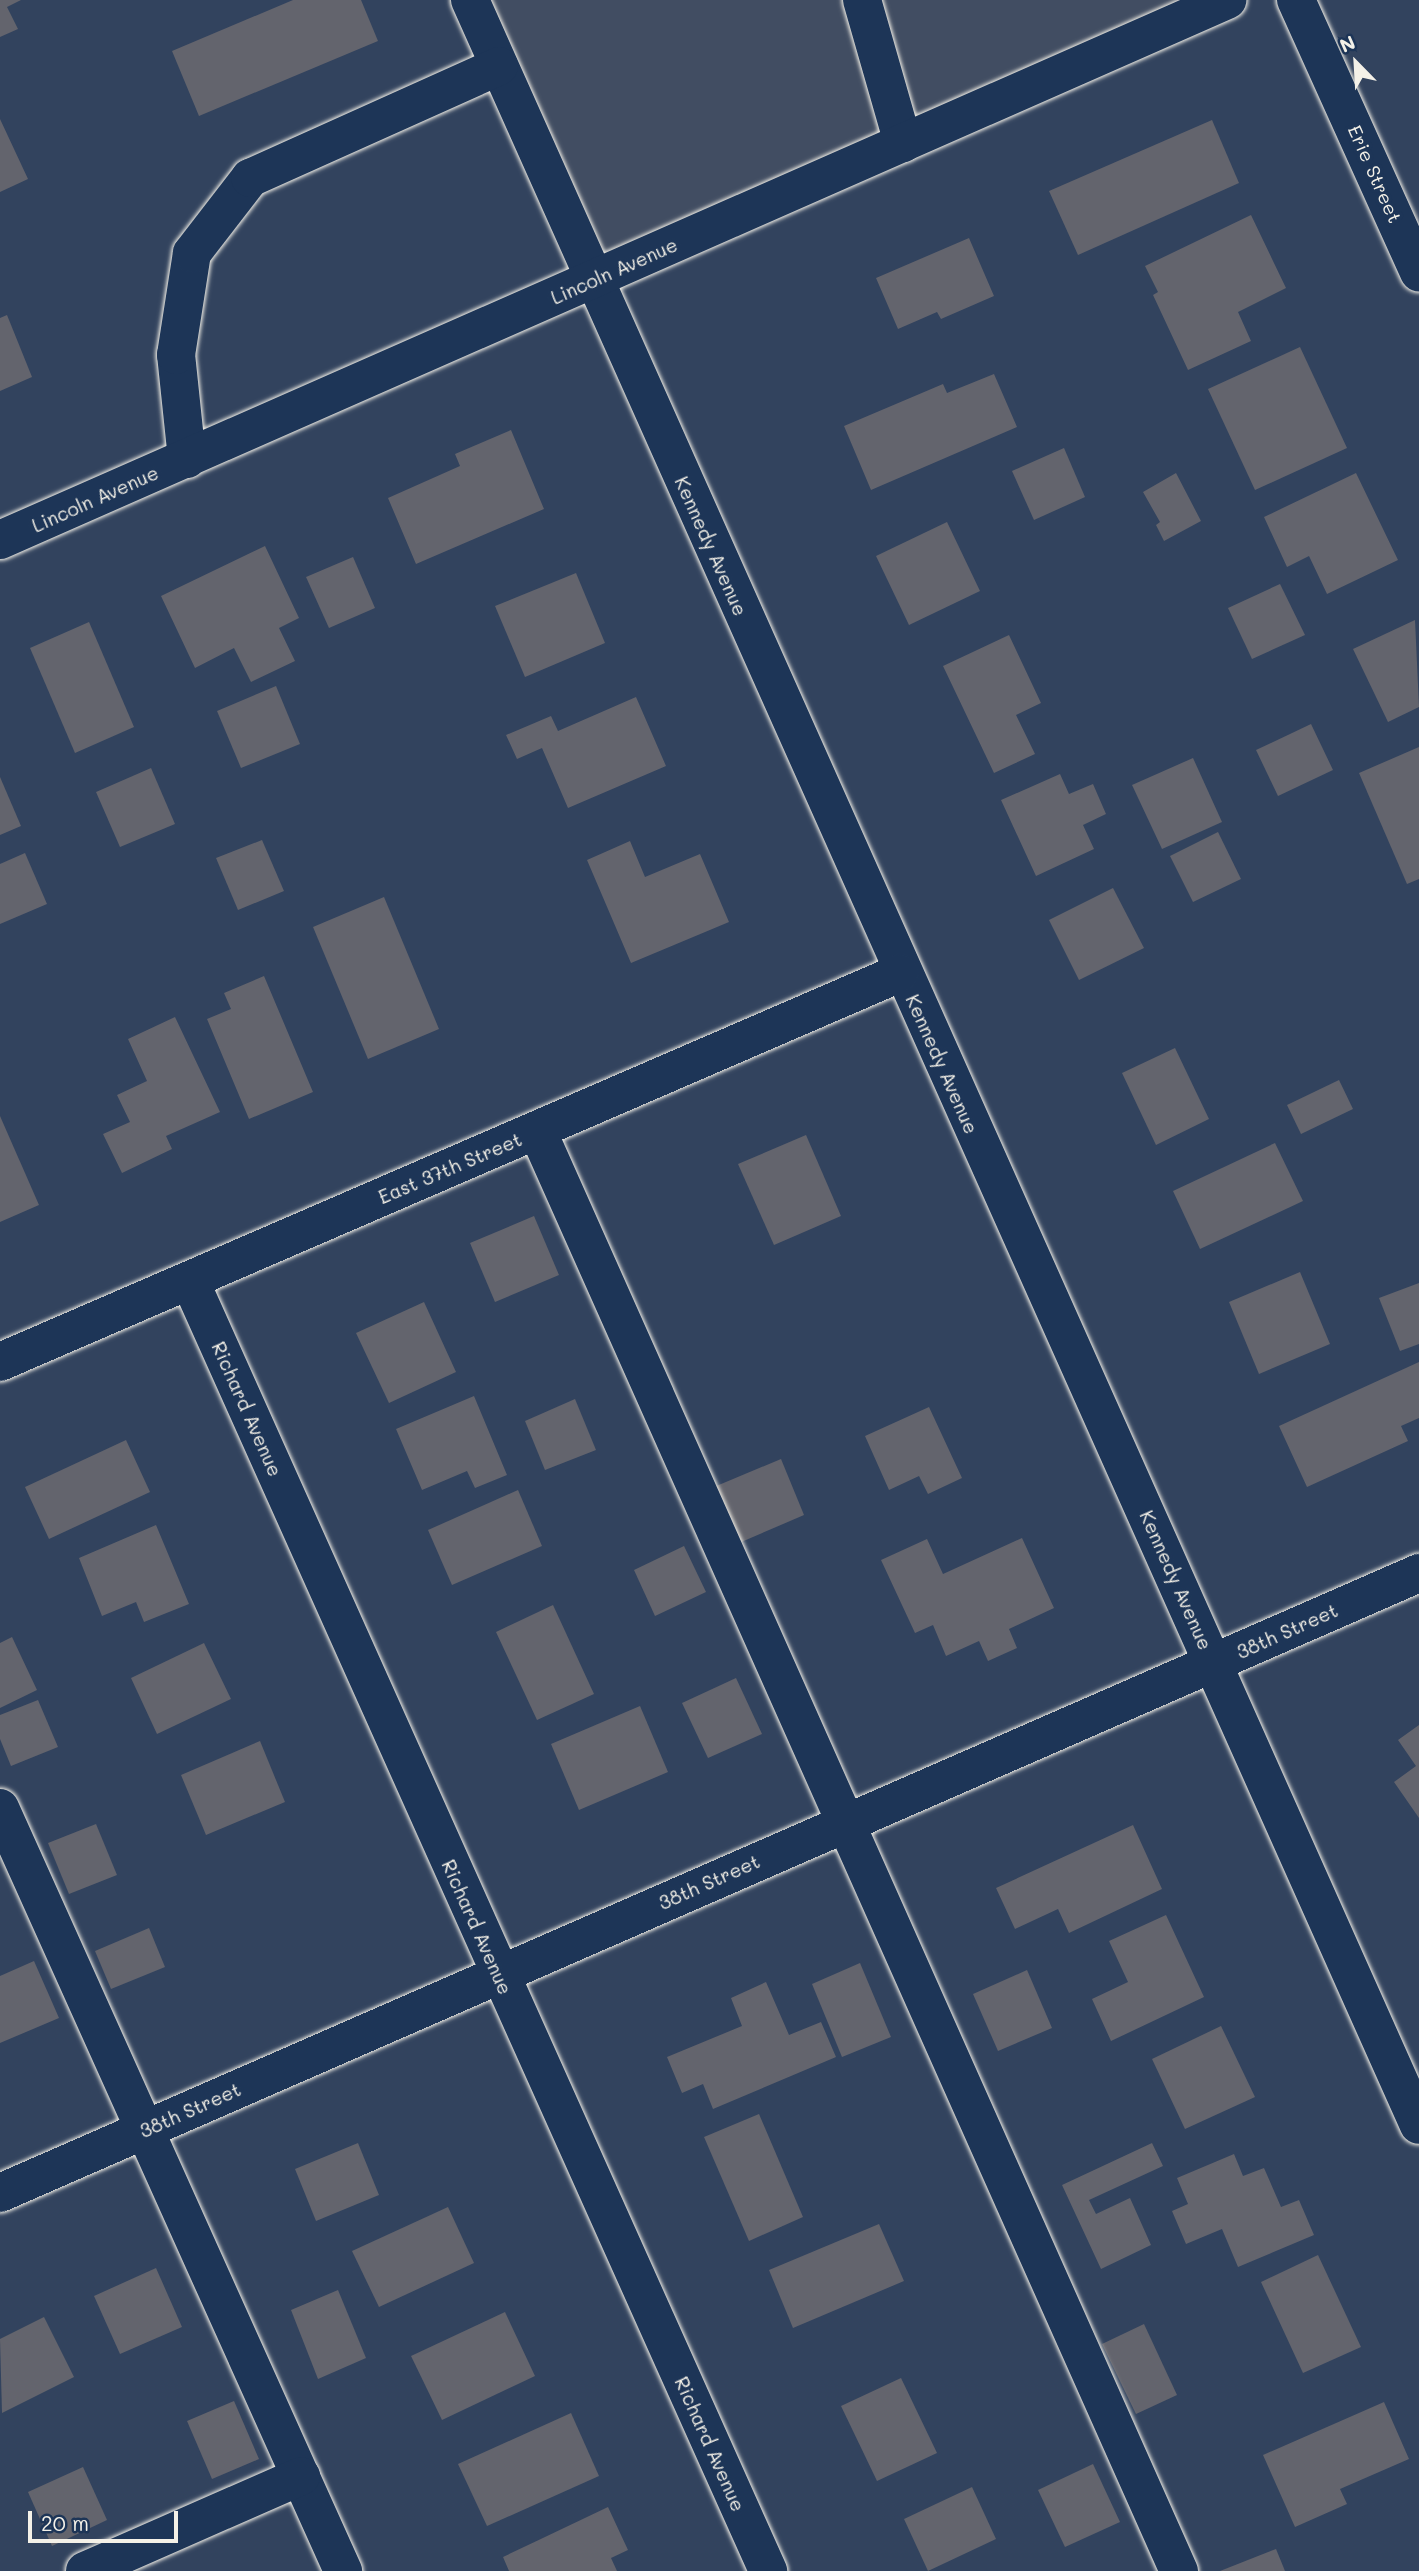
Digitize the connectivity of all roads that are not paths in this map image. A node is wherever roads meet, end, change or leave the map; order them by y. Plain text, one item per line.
1 (470, 0) edge
2 (862, 0) edge
3 (1227, 0) edge
4 (1296, 0) edge
5 (499, 66) junction
6 (903, 143) junction
7 (1419, 272) edge
8 (593, 281) junction
9 (187, 458) junction
10 (0, 540) edge
11 (901, 973) junction
12 (537, 1130) junction
13 (190, 1281) junction
14 (0, 1362) edge
15 (1419, 1573) edge
16 (1214, 1662) junction
17 (0, 1808) edge
18 (846, 1823) junction
19 (498, 1975) junction
20 (1419, 2125) edge
21 (146, 2129) junction
22 (0, 2193) edge
23 (301, 2476) junction
24 (85, 2571) edge
25 (343, 2571) edge
26 (768, 2571) edge
27 (1179, 2571) edge

1 - 5 street, Kennedy Avenue
2 - 6 street
3 - 6 street, Lincoln Avenue
4 - 7 street, Erie Street
5 - 8 street, Kennedy Avenue
5 - 9 street
6 - 8 street, Lincoln Avenue
8 - 9 street, Lincoln Avenue
8 - 11 street, Kennedy Avenue
9 - 10 street, Lincoln Avenue
11 - 12 street, East 37th Street
11 - 16 street, Kennedy Avenue
12 - 13 street, East 37th Street
12 - 18 street
13 - 14 street, East 37th Street
13 - 19 street, Richard Avenue
15 - 16 street, 38th Street
16 - 18 street, 38th Street
16 - 20 street, Kennedy Avenue
17 - 21 street
18 - 19 street, 38th Street
18 - 27 street
19 - 21 street, 38th Street
19 - 26 street, Richard Avenue
21 - 22 street, 38th Street
21 - 23 street
23 - 24 street
23 - 25 street

